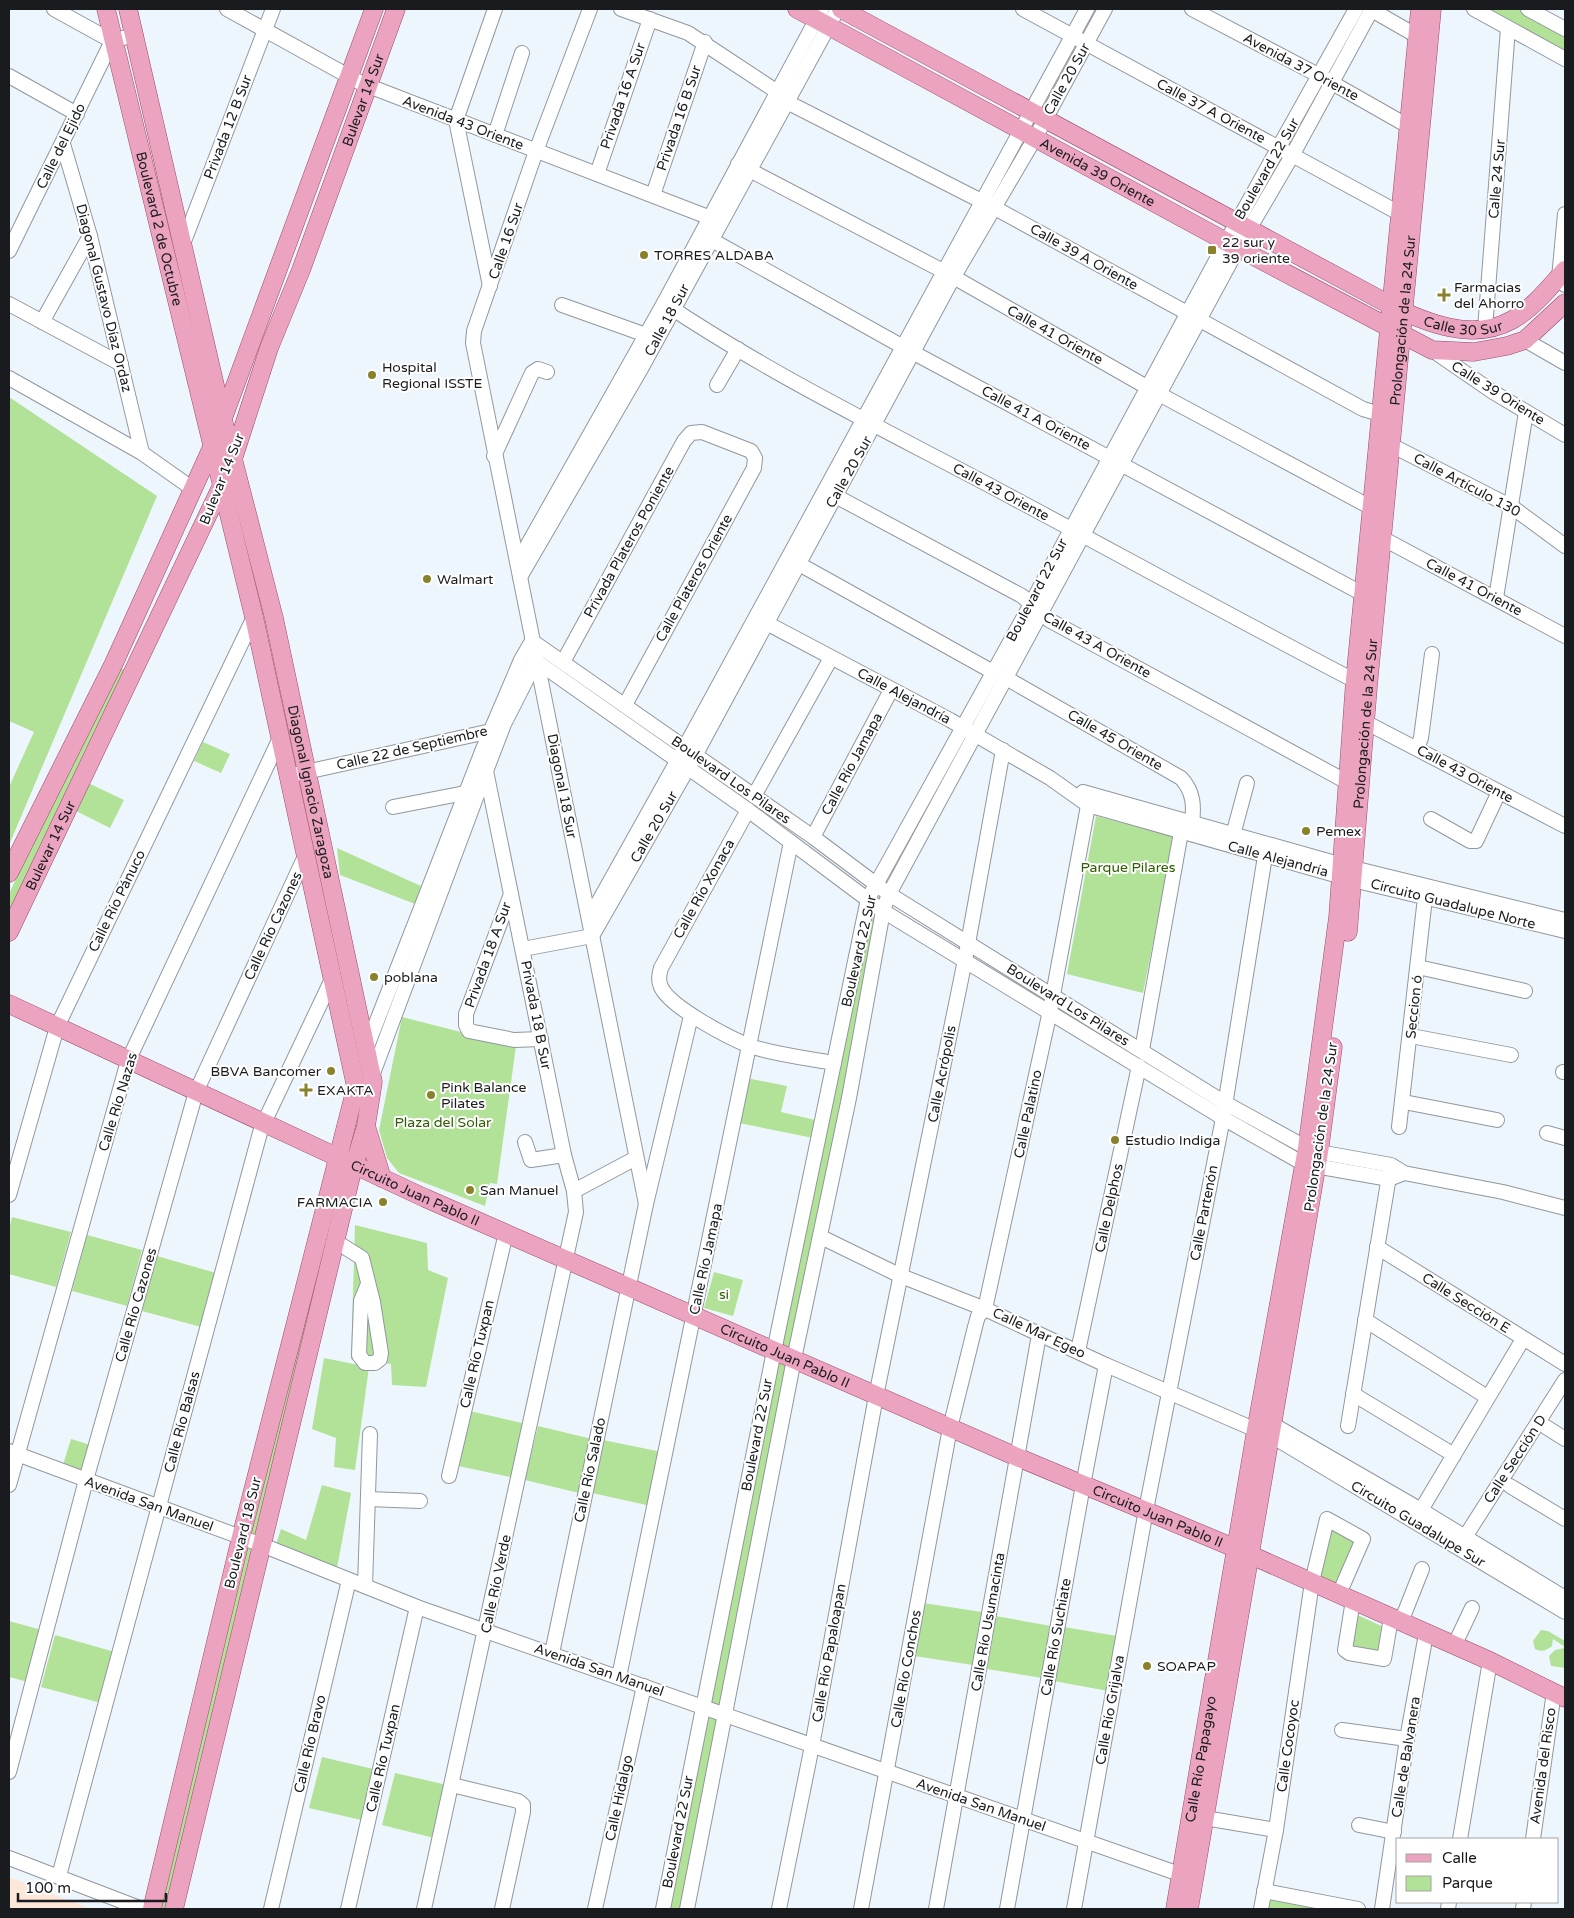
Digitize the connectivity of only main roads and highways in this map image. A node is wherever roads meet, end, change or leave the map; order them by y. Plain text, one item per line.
1 (106, 9) edge
2 (128, 9) edge
3 (374, 9) edge
4 (396, 9) edge
5 (797, 9) edge
6 (839, 9) edge
7 (1420, 9) edge
8 (1432, 9) edge
9 (822, 18) edge
10 (1423, 39) junction
11 (1563, 278) edge
12 (1565, 303) edge
13 (1396, 308) junction
14 (1394, 331) junction
15 (222, 420) junction
16 (212, 449) junction
17 (234, 457) junction
18 (221, 487) junction
19 (1378, 510) junction
20 (1361, 684) junction
21 (1347, 872) junction
22 (9, 873) edge
23 (9, 932) edge
24 (9, 1004) edge
25 (366, 1126) junction
26 (345, 1128) junction
27 (300, 1140) junction
28 (337, 1157) junction
29 (354, 1164) junction
30 (382, 1178) junction
31 (282, 1377) junction
32 (301, 1382) junction
33 (267, 1438) junction
34 (287, 1444) junction
35 (255, 1485) junction
36 (276, 1490) junction
37 (1244, 1552) junction
38 (1560, 1695) edge
39 (1187, 1877) junction
40 (152, 1909) edge
41 (174, 1909) edge
42 (1175, 1909) edge
43 (1189, 1909) edge

1 - 16 main road, Boulevard 2 de Octubre
2 - 15 main road, Boulevard 2 de Octubre
3 - 15 main road, Bulevar 14 Sur
4 - 17 main road, Bulevar 14 Sur
5 - 9 main road, Avenida 39 Oriente
6 - 13 main road, Avenida 39 Oriente
7 - 10 main road, Prolongación de la 24 Sur
8 - 10 main road, Prolongación de la 24 Sur
9 - 14 main road, Avenida 39 Oriente
10 - 13 main road, Prolongación de la 24 Sur
10 - 13 main road, Prolongación de la 24 Sur
11 - 13 main road, Calle 30 Sur
12 - 14 main road, Calle 30 Sur
13 - 14 main road, Prolongación de la 24 Sur
14 - 19 main road, Prolongación de la 24 Sur
14 - 19 main road, Prolongación de la 24 Sur
15 - 16 main road, Bulevar 14 Sur
15 - 17 main road, Diagonal Ignacio Zaragoza
16 - 18 main road, Diagonal Ignacio Zaragoza
16 - 22 main road, Bulevar 14 Sur
17 - 18 main road, Bulevar 14 Sur
17 - 25 main road, Diagonal Ignacio Zaragoza
18 - 23 main road, Bulevar 14 Sur
18 - 26 main road, Diagonal Ignacio Zaragoza
19 - 20 main road, Prolongación de la 24 Sur
19 - 20 main road, Prolongación de la 24 Sur
20 - 21 main road, Prolongación de la 24 Sur
20 - 21 main road, Prolongación de la 24 Sur
21 - 37 main road, Prolongación de la 24 Sur
24 - 27 main road, Circuito Juan Pablo II
25 - 29 main road, Diagonal Ignacio Zaragoza
25 - 30 main road
26 - 27 main road
26 - 28 main road, Diagonal Ignacio Zaragoza
27 - 28 main road, Circuito Juan Pablo II
28 - 29 main road, Circuito Juan Pablo II
28 - 31 main road, Boulevard 18 Sur
29 - 30 main road, Circuito Juan Pablo II
29 - 32 main road, Boulevard 18 Sur
30 - 37 main road, Circuito Juan Pablo II
31 - 32 main road
31 - 33 main road, Boulevard 18 Sur
32 - 34 main road, Boulevard 18 Sur
33 - 34 main road
33 - 35 main road, Boulevard 18 Sur
34 - 36 main road, Boulevard 18 Sur
35 - 36 main road
35 - 40 main road, Boulevard 18 Sur
36 - 41 main road, Boulevard 18 Sur
37 - 38 main road, Circuito Juan Pablo II
37 - 39 main road, Calle Río Papagayo
37 - 39 main road, Calle Río Papagayo
39 - 42 main road, Calle Río Papagayo
39 - 43 main road, Calle Río Papagayo

